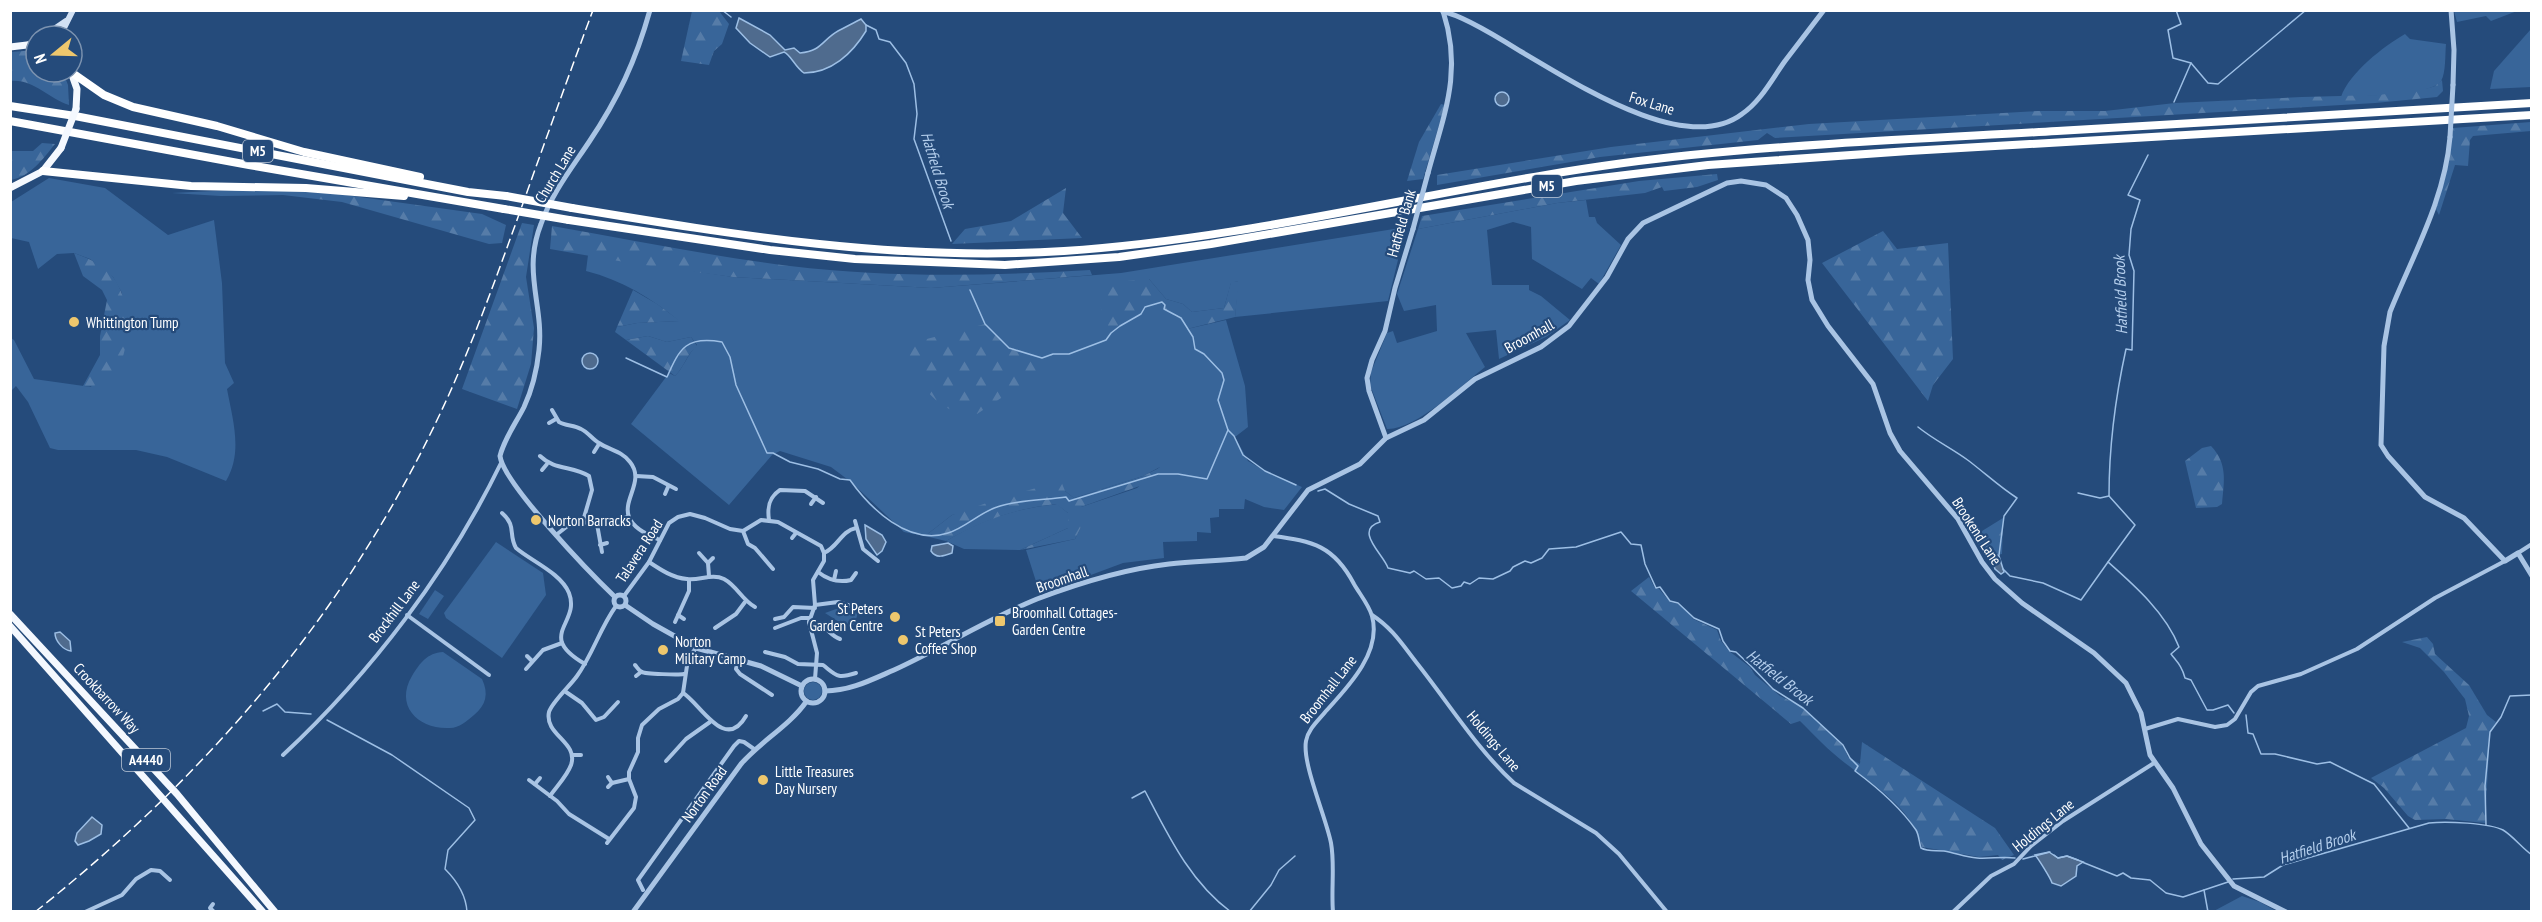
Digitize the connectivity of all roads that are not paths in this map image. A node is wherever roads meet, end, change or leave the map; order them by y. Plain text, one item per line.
1 (73, 10) edge
2 (650, 10) edge
3 (1824, 10) edge
4 (2451, 10) edge
5 (1443, 11) edge
6 (66, 21) junction
7 (62, 24) edge
8 (65, 24) edge
9 (84, 81) edge
10 (75, 84) edge
11 (2532, 103) edge
12 (10, 106) edge
13 (2532, 115) edge
14 (10, 121) edge
15 (44, 171) junction
16 (10, 188) edge
17 (1714, 188) joint
18 (468, 192) junction
19 (429, 197) junction
20 (552, 410) dead end
21 (555, 419) junction
22 (549, 423) dead end
23 (1386, 438) junction
24 (599, 444) junction
25 (594, 452) dead end
26 (540, 456) dead end
27 (501, 463) junction
28 (547, 464) junction
29 (542, 470) dead end
30 (636, 476) junction
31 (668, 487) junction
32 (676, 489) dead end
33 (665, 494) dead end
34 (816, 497) junction
35 (823, 503) dead end
36 (811, 504) dead end
37 (502, 513) dead end
38 (628, 517) junction
39 (769, 520) junction
40 (583, 521) junction
41 (855, 521) dead end
42 (597, 524) junction
43 (856, 528) junction
44 (744, 531) junction
45 (796, 533) junction
46 (556, 535) junction
47 (1272, 536) junction
48 (792, 538) dead end
49 (660, 540) junction
50 (607, 543) dead end
51 (2532, 544) edge
52 (600, 545) junction
53 (602, 552) dead end
54 (699, 553) dead end
55 (824, 553) junction
56 (2518, 553) junction
57 (713, 558) dead end
58 (878, 561) dead end
59 (2505, 561) junction
60 (649, 562) junction
61 (708, 563) junction
62 (774, 569) dead end
63 (836, 571) dead end
64 (818, 572) junction
65 (856, 573) dead end
66 (709, 576) junction
67 (2532, 576) edge
68 (689, 580) junction
69 (834, 580) junction
70 (624, 596) junction
71 (615, 597) junction
72 (745, 602) junction
73 (625, 605) junction
74 (616, 606) junction
75 (815, 606) junction
76 (755, 607) dead end
77 (858, 608) dead end
78 (10, 614) edge
79 (406, 615) junction
80 (678, 615) junction
81 (1372, 615) junction
82 (684, 618) dead end
83 (775, 619) dead end
84 (809, 620) junction
85 (675, 622) dead end
86 (10, 626) edge
87 (715, 628) dead end
88 (775, 628) dead end
89 (840, 639) dead end
90 (562, 644) junction
91 (696, 648) junction
92 (765, 652) dead end
93 (527, 656) dead end
94 (738, 660) junction
95 (532, 661) junction
96 (817, 663) junction
97 (585, 664) junction
98 (635, 664) dead end
99 (526, 669) dead end
100 (640, 672) junction
101 (856, 673) dead end
102 (684, 674) junction
103 (489, 675) dead end
104 (636, 676) dead end
105 (815, 679) junction
106 (802, 686) junction
107 (825, 691) junction
108 (566, 692) junction
109 (683, 693) junction
110 (772, 695) dead end
111 (618, 702) dead end
112 (806, 702) junction
113 (746, 716) dead end
114 (710, 722) junction
115 (2145, 729) junction
116 (754, 749) junction
117 (283, 755) dead end
118 (572, 755) junction
119 (581, 755) dead end
120 (666, 761) dead end
121 (2154, 763) junction
122 (608, 777) dead end
123 (540, 778) dead end
124 (629, 779) junction
125 (529, 780) dead end
126 (612, 783) junction
127 (535, 784) junction
128 (608, 787) dead end
129 (550, 796) junction
130 (156, 862) dead end
131 (155, 870) junction
132 (170, 880) dead end
133 (643, 890) dead end
134 (85, 912) edge
135 (263, 912) edge
136 (275, 912) edge
137 (633, 912) edge
138 (1333, 912) edge
139 (1667, 912) edge
140 (1953, 912) edge
141 (2286, 912) edge

1 - 6 main road
2 - 27 street, Church Lane
3 - 5 street, Fox Lane
4 - 59 street, bridge
5 - 23 street, Hatfield Bank, bridge
6 - 7 main road
6 - 8 main road
9 - 18 highway, M5
10 - 15 highway, bridge
11 - 18 highway, M5, bridge
12 - 18 highway, M5
13 - 19 highway, M5, bridge
14 - 19 highway, M5
15 - 16 highway
15 - 19 highway, M5
17 - 23 street, Broomhall
17 - 115 street, Brookend Lane
20 - 21 street
21 - 22 street
21 - 24 street
23 - 47 street, Broomhall
24 - 25 street
24 - 30 street
26 - 28 street
27 - 46 street
27 - 79 street, Brockhill Lane
28 - 29 street
28 - 40 street
30 - 31 street
30 - 38 street
31 - 32 street
31 - 33 street
34 - 35 street
34 - 36 street
34 - 39 street
37 - 90 street
38 - 42 street
38 - 49 street
39 - 44 street
39 - 45 street
40 - 42 street
40 - 46 street
41 - 43 street
42 - 52 street
43 - 55 street
43 - 58 street
44 - 49 street, Talavera Road
44 - 62 street
45 - 48 street
45 - 55 street
46 - 71 street
47 - 81 street
47 - 107 street, Broomhall
49 - 60 street, Talavera Road
50 - 52 street
51 - 56 street
52 - 53 street
54 - 61 street
55 - 64 street
56 - 59 street
56 - 67 street
57 - 61 street
59 - 115 street
60 - 68 street
60 - 70 street, Talavera Road
61 - 66 street
63 - 69 street
64 - 69 street
64 - 75 street
65 - 69 street
66 - 68 street
66 - 72 street
68 - 80 street
70 - 71 street
70 - 73 street
71 - 74 street
72 - 76 street
72 - 87 street
73 - 74 street
73 - 91 street
74 - 97 street
75 - 77 street
75 - 83 street
75 - 84 street
78 - 136 highway, Crookbarrow Way / A4440
79 - 103 street
79 - 117 street, Brockhill Lane
80 - 82 street
80 - 85 street
81 - 138 street, Broomhall Lane
81 - 139 street, Holdings Lane
84 - 88 street
84 - 89 street
84 - 96 street
86 - 135 highway, Crookbarrow Way / A4440
90 - 95 street
90 - 97 street
91 - 94 street
91 - 102 street
92 - 96 street
93 - 95 street
94 - 106 street
94 - 110 street
95 - 99 street
96 - 101 street
96 - 105 street
97 - 108 street
98 - 100 street
100 - 102 street
100 - 104 street
102 - 109 street
105 - 106 street
105 - 107 street
106 - 112 street
107 - 112 street
108 - 111 street
108 - 118 street
109 - 114 street
109 - 124 street
112 - 116 street, Norton Road
113 - 114 street
114 - 120 street
115 - 121 street, Brookend Lane
116 - 133 street
116 - 137 street, Norton Road
118 - 119 street
118 - 129 street
121 - 140 street, Holdings Lane
121 - 141 street, Brookend Lane
122 - 126 street
123 - 127 street
124 - 126 street
124 - 129 street
125 - 127 street
126 - 128 street
127 - 129 street
130 - 131 street
131 - 132 street
131 - 134 street

